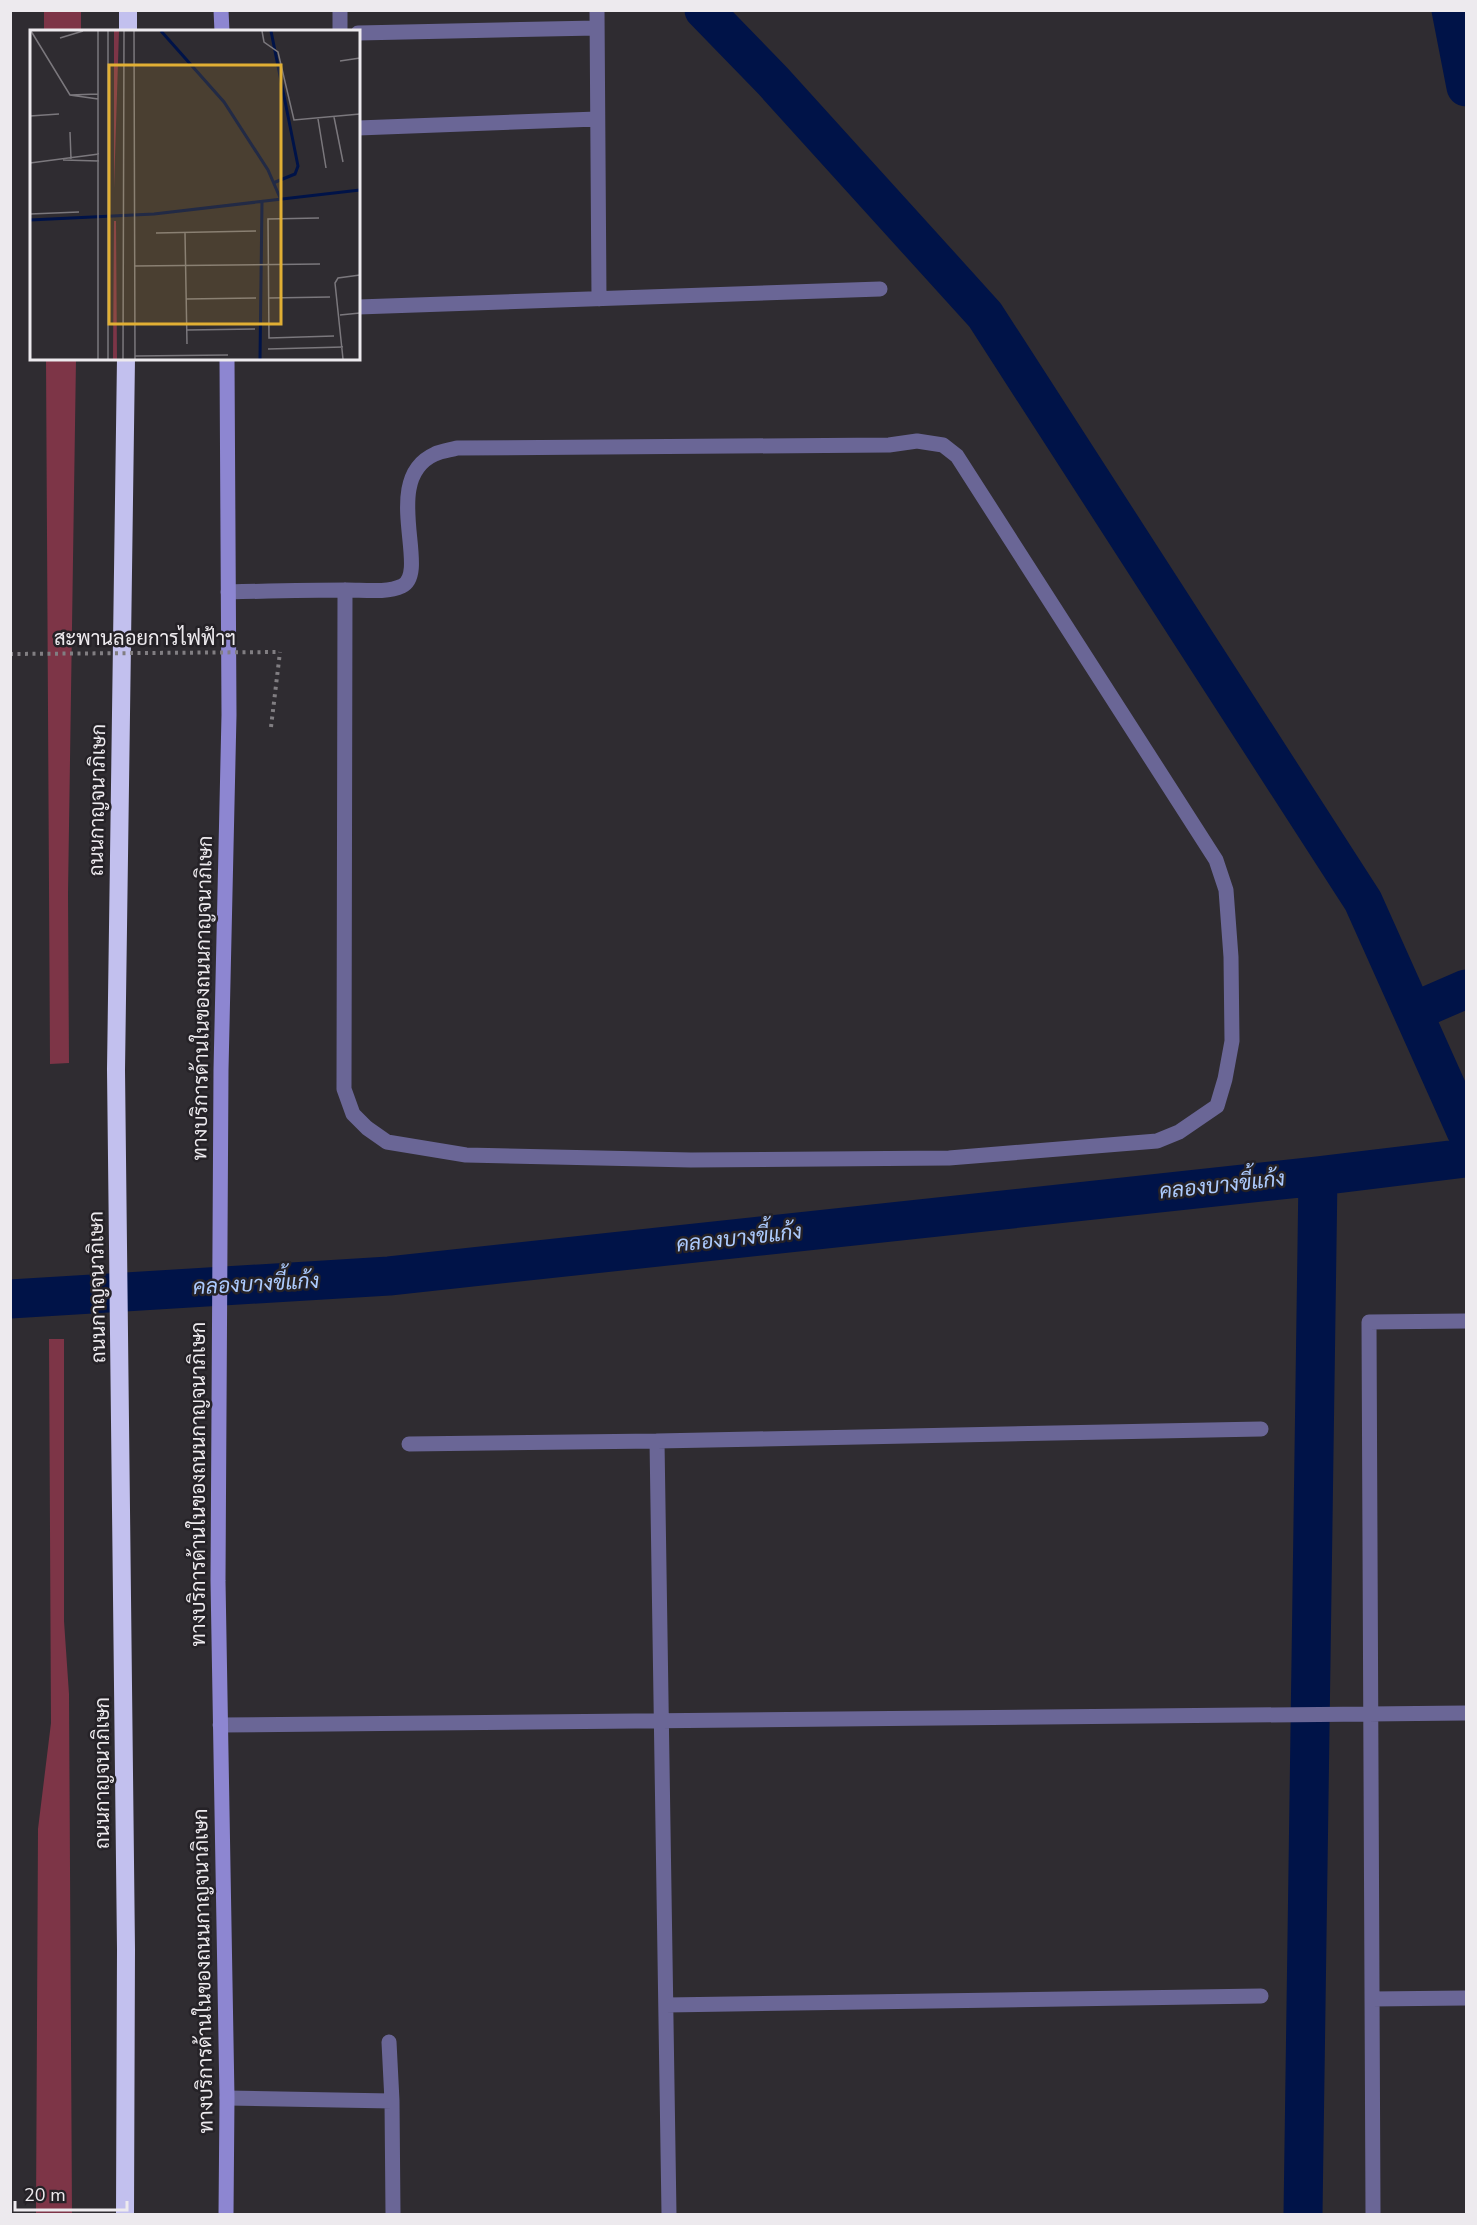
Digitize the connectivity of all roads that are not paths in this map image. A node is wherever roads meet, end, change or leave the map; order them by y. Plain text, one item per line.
1 (128, 10) edge
2 (221, 10) edge
3 (340, 10) edge
4 (597, 10) edge
5 (597, 28) junction
6 (128, 30) edge
7 (222, 30) edge
8 (340, 30) edge
9 (360, 33) edge
10 (597, 119) junction
11 (360, 128) edge
12 (880, 289) dead end
13 (599, 299) junction
14 (360, 307) edge
15 (126, 360) edge
16 (227, 360) edge
17 (345, 590) junction
18 (228, 592) junction
19 (1467, 1321) edge
20 (1261, 1429) dead end
21 (657, 1441) junction
22 (409, 1444) dead end
23 (1467, 1713) edge
24 (1371, 1714) junction
25 (662, 1720) junction
26 (220, 1725) junction
27 (1262, 1996) dead end
28 (1467, 1998) edge
29 (1372, 1999) junction
30 (666, 2005) junction
31 (389, 2042) dead end
32 (227, 2098) junction
33 (392, 2101) junction
34 (125, 2214) edge
35 (226, 2214) edge
36 (393, 2214) edge
37 (669, 2214) edge
38 (1373, 2214) edge

1 - 6 highway
2 - 7 main road
3 - 8 street
4 - 5 street
5 - 9 street
5 - 10 street
10 - 11 street
10 - 13 street
12 - 13 street
13 - 14 street
15 - 34 highway, ถนนกาญจนาภิเษก
16 - 18 main road, ทางบริการด้านในของถนนกาญจนาภิเษก
17 - 17 street
17 - 18 street
18 - 26 main road, ทางบริการด้านในของถนนกาญจนาภิเษก
19 - 24 street
20 - 21 street
21 - 22 street
21 - 25 street
23 - 24 street
24 - 25 street
24 - 29 street
25 - 26 street
25 - 30 street
26 - 32 main road, ทางบริการด้านในของถนนกาญจนาภิเษก
27 - 30 street
28 - 29 street
29 - 38 street
30 - 37 street
31 - 33 street
32 - 33 street
32 - 35 main road, ทางบริการด้านในของถนนกาญจนาภิเษก
33 - 36 street

